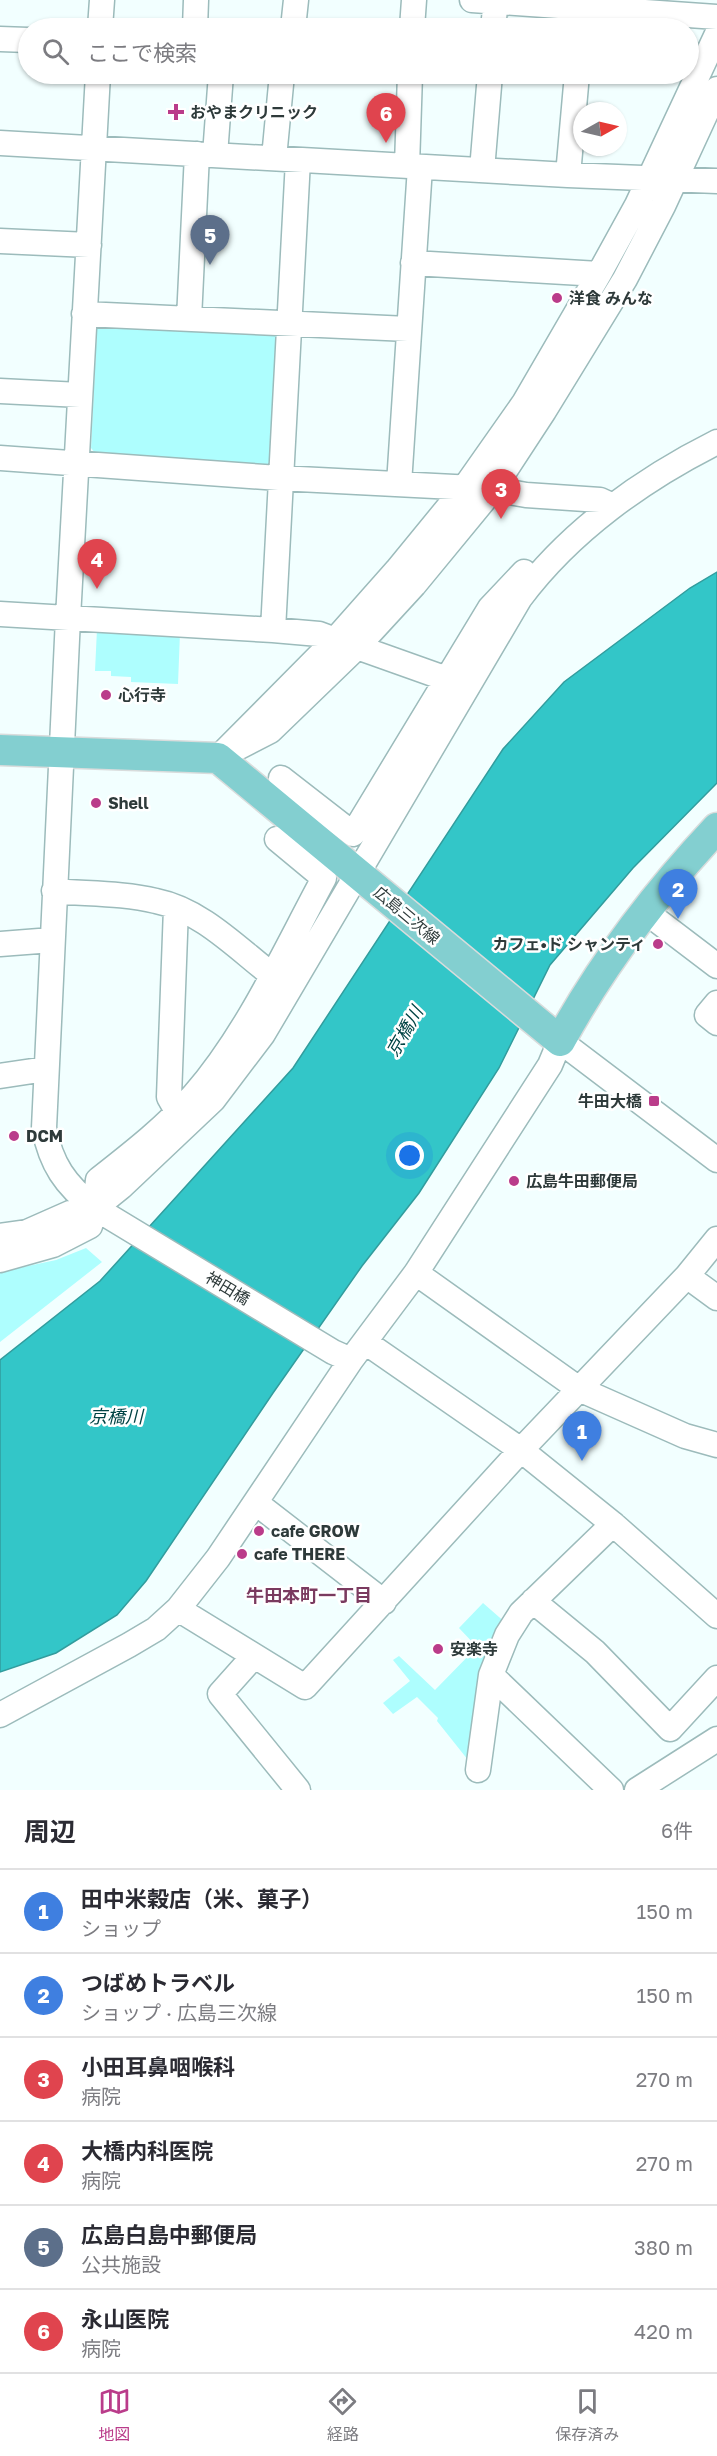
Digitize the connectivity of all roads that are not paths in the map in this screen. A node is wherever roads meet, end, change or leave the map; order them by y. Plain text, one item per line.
1 (102, 0) edge
2 (196, 0) edge
3 (296, 0) edge
4 (414, 0) edge
5 (488, 1) edge
6 (717, 16) edge
7 (101, 18) edge
8 (195, 18) edge
9 (294, 18) edge
10 (413, 18) edge
11 (491, 18) edge
12 (581, 18) edge
13 (717, 34) edge
14 (0, 39) edge
15 (18, 40) edge
16 (699, 72) edge
17 (97, 84) edge
18 (219, 84) edge
19 (282, 84) edge
20 (410, 84) edge
21 (489, 84) edge
22 (576, 84) edge
23 (693, 84) edge
24 (717, 89) edge
25 (0, 143) edge
26 (93, 148) junction
27 (206, 155) junction
28 (286, 159) junction
29 (413, 166) junction
30 (482, 170) junction
31 (568, 175) junction
32 (649, 178) junction
33 (675, 179) junction
34 (717, 181) edge
35 (0, 241) edge
36 (89, 245) junction
37 (413, 264) junction
38 (599, 274) junction
39 (84, 314) junction
40 (189, 319) junction
41 (289, 323) junction
42 (408, 329) junction
43 (0, 391) edge
44 (80, 395) junction
45 (717, 428) edge
46 (717, 442) edge
47 (0, 458) edge
48 (76, 463) junction
49 (279, 478) junction
50 (399, 484) junction
51 (465, 487) junction
52 (493, 489) junction
53 (607, 503) junction
54 (0, 614) edge
55 (68, 618) junction
56 (273, 630) junction
57 (346, 644) junction
58 (447, 680) junction
59 (0, 750) edge
60 (62, 753) junction
61 (218, 758) junction
62 (281, 778) dead end
63 (717, 830) edge
64 (277, 839) dead end
65 (368, 882) junction
66 (54, 891) junction
67 (176, 908) junction
68 (646, 912) junction
69 (52, 940) junction
70 (0, 944) edge
71 (717, 966) edge
72 (272, 975) junction
73 (717, 1003) edge
74 (717, 1023) edge
75 (552, 1035) junction
76 (46, 1069) junction
77 (0, 1076) edge
78 (177, 1112) junction
79 (717, 1160) edge
80 (95, 1208) junction
81 (0, 1236) edge
82 (717, 1239) edge
83 (0, 1260) edge
84 (416, 1273) junction
85 (687, 1276) junction
86 (717, 1298) edge
87 (358, 1351) junction
88 (579, 1389) junction
89 (717, 1445) edge
90 (521, 1450) junction
91 (256, 1503) junction
92 (614, 1524) junction
93 (533, 1601) junction
94 (384, 1602) junction
95 (178, 1609) junction
96 (717, 1616) edge
97 (253, 1656) junction
98 (491, 1675) junction
99 (717, 1678) edge
100 (0, 1715) edge
101 (717, 1739) edge
102 (478, 1770) dead end
103 (293, 1788) edge
104 (611, 1790) edge
105 (637, 1790) edge

1 - 7 street
2 - 8 street
3 - 9 street
4 - 10 street
5 - 11 street
5 - 12 street
6 - 12 street
13 - 16 street
14 - 15 street
17 - 26 street, 神田橋
18 - 27 street
19 - 28 street
20 - 29 street
21 - 30 street
22 - 31 street
23 - 32 street
24 - 33 street
25 - 26 street
26 - 27 street
26 - 36 street, 神田橋
27 - 28 street
27 - 40 street
28 - 29 street
28 - 41 street
29 - 30 street
29 - 37 street
30 - 31 street
31 - 32 street
32 - 33 street
32 - 38 street
33 - 34 street
33 - 52 street
35 - 36 street
36 - 39 street, 神田橋
37 - 38 street
37 - 42 street
38 - 51 street
39 - 40 street
39 - 44 street, 神田橋
40 - 41 street
41 - 42 street
41 - 49 street
42 - 50 street
43 - 44 street
44 - 48 street, 神田橋
45 - 53 street
46 - 53 street
47 - 48 street
48 - 49 street
48 - 55 street, 神田橋
49 - 50 street
49 - 56 street
50 - 51 street
51 - 52 street
51 - 57 street
52 - 53 street
52 - 57 street
53 - 58 street
53 - 65 street
54 - 55 street
55 - 56 street
55 - 60 street, 神田橋
56 - 57 street
57 - 58 street
57 - 61 street
58 - 62 street
59 - 60 main road
60 - 61 main road
60 - 66 street, 神田橋
61 - 65 main road, 広島三次線
63 - 68 main road
64 - 72 street
65 - 75 main road, 広島三次線
65 - 80 street
66 - 67 street
66 - 69 street, 神田橋
67 - 72 street
67 - 78 street
68 - 71 street
68 - 75 main road
69 - 70 street
69 - 76 street, 神田橋
72 - 78 street
73 - 74 street
75 - 79 street
75 - 84 street
76 - 77 street
76 - 80 street, 神田橋
78 - 80 street
80 - 81 street
80 - 83 street
80 - 87 street, 神田橋
82 - 85 street
84 - 87 street
84 - 88 street
85 - 86 street
85 - 88 street
87 - 90 street, 神田橋
87 - 91 street
88 - 89 street
88 - 90 street
90 - 92 street, 神田橋
90 - 94 street
91 - 94 street
91 - 95 street
92 - 93 street
92 - 96 street, 神田橋
93 - 98 street
93 - 99 street
94 - 97 street
95 - 97 street
95 - 100 street
97 - 103 street
98 - 102 street
98 - 104 street
101 - 105 street

